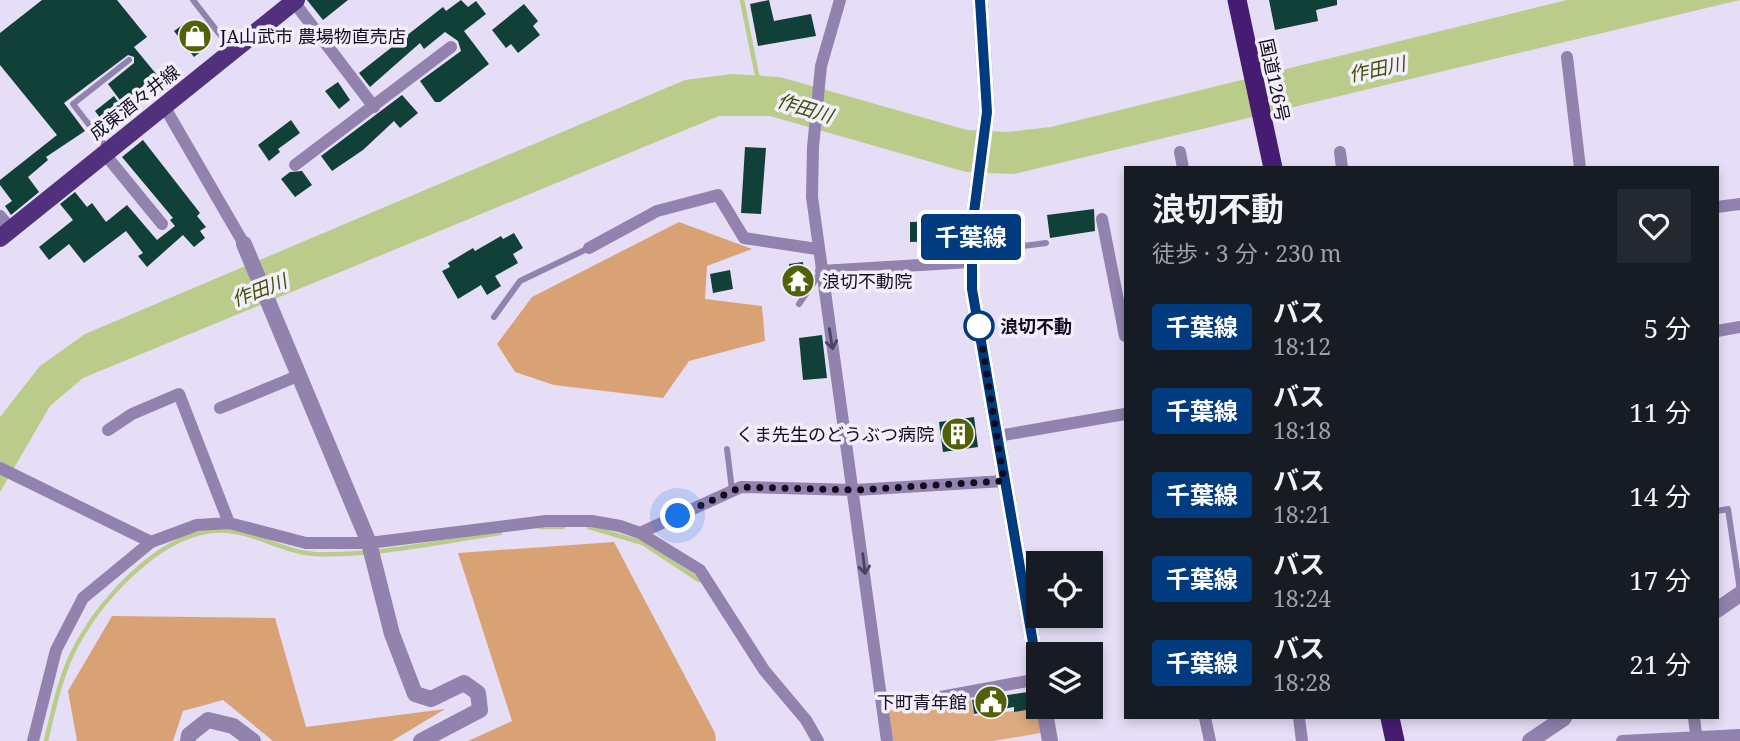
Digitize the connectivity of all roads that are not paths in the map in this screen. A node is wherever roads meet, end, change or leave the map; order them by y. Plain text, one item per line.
1 (193, 0) edge
2 (840, 0) edge
3 (980, 0) edge
4 (1237, 0) edge
5 (295, 1) edge
6 (451, 47) dead end
7 (233, 51) junction
8 (1567, 57) dead end
9 (129, 60) dead end
10 (164, 106) junction
11 (374, 107) junction
12 (106, 151) junction
13 (1180, 152) dead end
14 (1340, 152) dead end
15 (295, 165) dead end
16 (1183, 166) edge
17 (1273, 166) edge
18 (1342, 166) edge
19 (1580, 166) edge
20 (1740, 204) edge
21 (1719, 207) edge
22 (0, 216) edge
23 (1102, 219) dead end
24 (162, 224) dead end
25 (6, 234) edge
26 (1046, 243) dead end
27 (244, 244) joint
28 (589, 248) joint
29 (817, 250) junction
30 (970, 257) junction
31 (821, 271) junction
32 (799, 304) dead end
33 (494, 317) dead end
34 (1740, 327) edge
35 (1124, 331) edge
36 (1719, 331) edge
37 (300, 375) junction
38 (220, 408) dead end
39 (1124, 414) edge
40 (108, 430) dead end
41 (998, 436) junction
42 (727, 449) dead end
43 (0, 468) edge
44 (1004, 481) junction
45 (733, 490) junction
46 (855, 490) junction
47 (1719, 510) edge
48 (229, 523) junction
49 (640, 533) junction
50 (151, 542) junction
51 (370, 549) junction
52 (1740, 593) edge
53 (1719, 609) edge
54 (1033, 642) edge
55 (1026, 681) edge
56 (903, 704) dead end
57 (1046, 719) edge
58 (1205, 719) edge
59 (1298, 719) edge
60 (1390, 719) edge
61 (1563, 719) edge
62 (1694, 719) edge
63 (1740, 735) edge
64 (1697, 739) edge
65 (33, 741) edge
66 (188, 741) edge
67 (253, 741) edge
68 (422, 741) edge
69 (818, 741) edge
70 (887, 741) edge
71 (1050, 741) edge
72 (1210, 741) edge
73 (1302, 741) edge
74 (1395, 741) edge
75 (1530, 741) edge
76 (1622, 741) edge

1 - 7 lane
2 - 29 street
3 - 30 street
4 - 17 highway, 国道126号
5 - 7 main road, 成東酒々井線
5 - 11 street
6 - 11 street
7 - 10 main road, 成東酒々井線
8 - 19 street
9 - 12 lane
10 - 12 main road, 成東酒々井線
10 - 27 street
11 - 15 street
12 - 24 street
12 - 25 main road, 成東酒々井線
13 - 16 street
14 - 18 street
20 - 21 street
22 - 25 street
23 - 35 street
26 - 30 lane
27 - 37 street
28 - 29 street
28 - 33 lane
29 - 31 street
30 - 31 street
30 - 41 street
31 - 32 lane
31 -> 46 street
34 - 36 street
37 - 38 street
37 - 51 street
39 - 41 street
40 - 48 street
41 - 44 street
42 - 45 lane
43 - 50 street
44 - 46 street
44 - 54 street
45 - 46 street
45 - 49 street
46 -> 70 street
47 - 52 lane
48 - 50 street
48 - 51 street
49 - 51 street
49 - 69 street
50 - 65 street
51 - 68 street
52 - 53 street
55 - 56 street
57 - 71 street
58 - 72 street
59 - 73 street
60 - 74 highway
61 - 75 street
62 - 64 street
63 - 64 street
64 - 76 street
66 - 67 street

